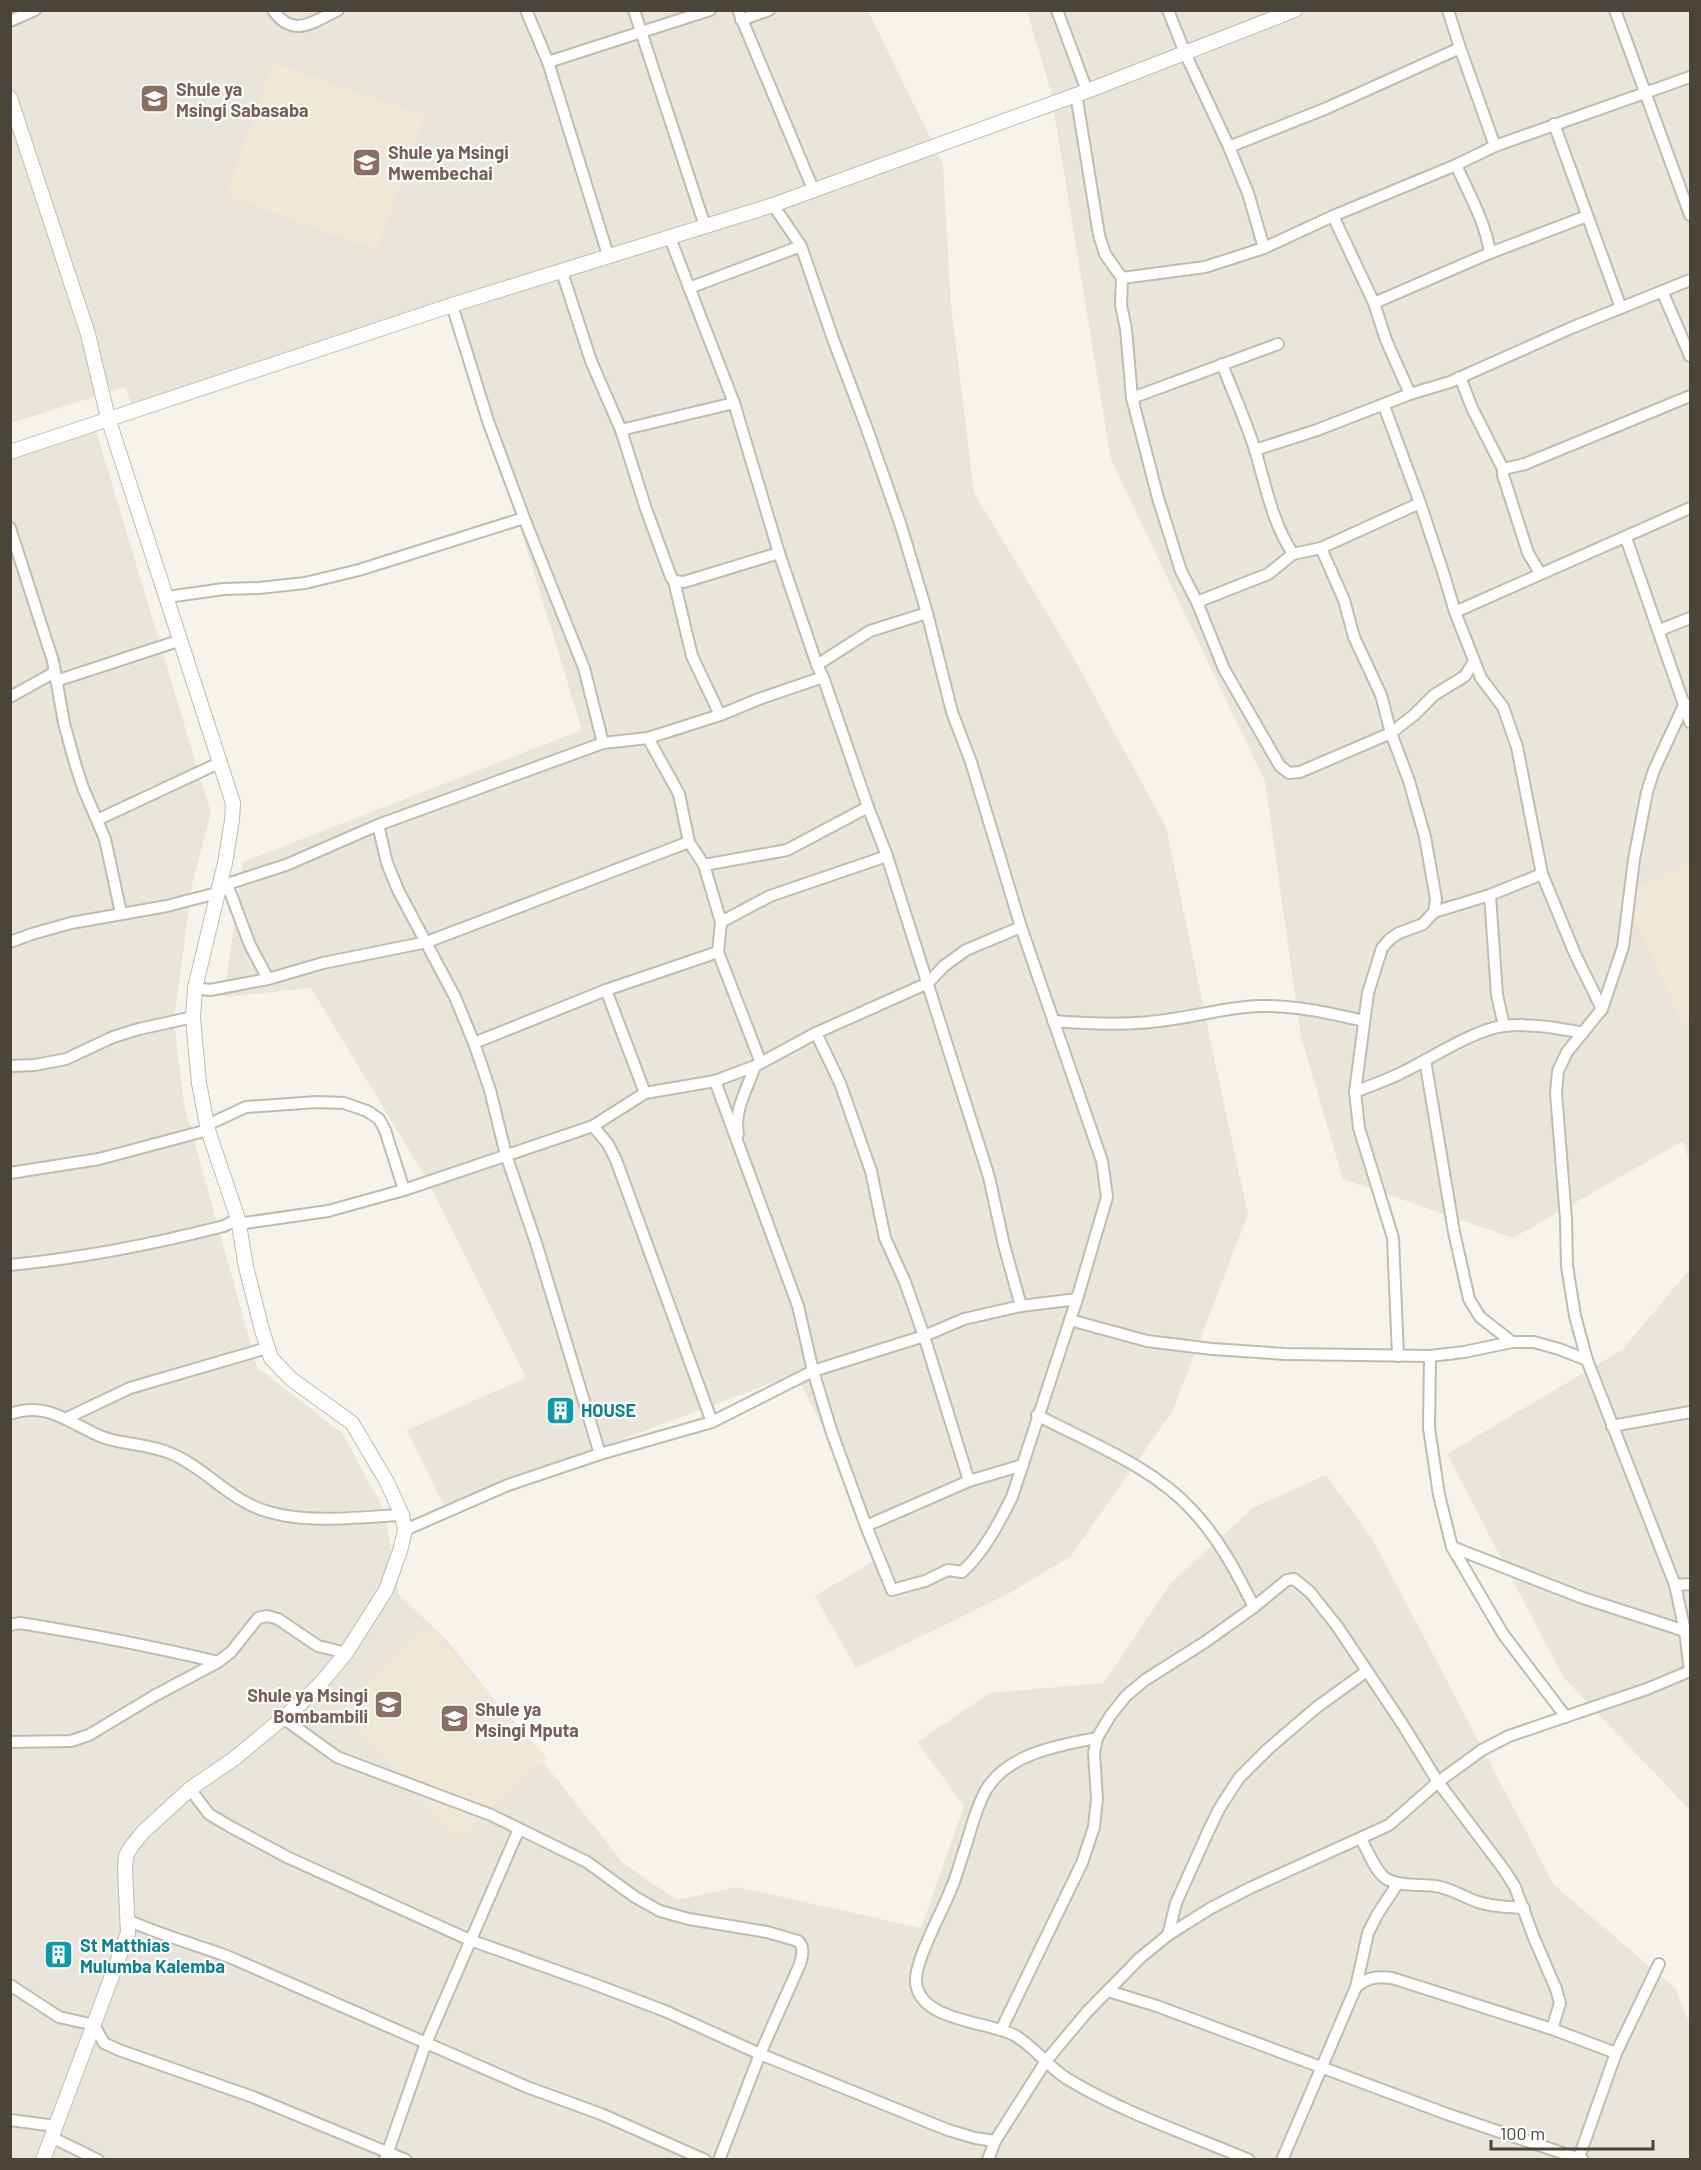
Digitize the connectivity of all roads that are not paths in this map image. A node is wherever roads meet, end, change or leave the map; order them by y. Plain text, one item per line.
1 (35, 10) edge
2 (273, 10) edge
3 (338, 10) edge
4 (526, 10) edge
5 (634, 10) edge
6 (710, 10) edge
7 (769, 10) edge
8 (1057, 10) edge
9 (1168, 10) edge
10 (1295, 10) edge
11 (1448, 10) edge
12 (1615, 10) edge
13 (1275, 14) edge
14 (740, 15) edge
15 (10, 21) edge
16 (642, 33) junction
17 (1460, 48) junction
18 (1185, 53) junction
19 (548, 62) junction
20 (1690, 77) edge
21 (1081, 93) junction
22 (1646, 94) junction
23 (11, 104) edge
24 (1554, 124) junction
25 (1496, 146) junction
26 (1229, 147) junction
27 (1456, 165) junction
28 (813, 189) junction
29 (773, 205) junction
30 (1690, 215) edge
31 (1334, 216) junction
32 (1587, 216) junction
33 (705, 226) junction
34 (670, 238) junction
35 (801, 246) junction
36 (1264, 248) junction
37 (1490, 253) junction
38 (608, 255) junction
39 (562, 272) junction
40 (1122, 278) junction
41 (1690, 280) edge
42 (689, 288) junction
43 (1662, 291) junction
44 (1374, 303) junction
45 (452, 304) junction
46 (1621, 308) junction
47 (1278, 344) dead end
48 (1690, 357) edge
49 (1222, 364) junction
50 (1460, 376) junction
51 (1410, 394) junction
52 (1690, 396) edge
53 (1132, 398) junction
54 (734, 403) junction
55 (1384, 405) junction
56 (108, 418) junction
57 (621, 430) junction
58 (1255, 450) junction
59 (10, 452) edge
60 (1503, 469) junction
61 (1420, 503) junction
62 (1690, 508) edge
63 (524, 518) junction
64 (10, 528) edge
65 (1626, 538) junction
66 (1321, 548) junction
67 (779, 553) junction
68 (1293, 554) junction
69 (1540, 573) junction
70 (674, 581) junction
71 (167, 597) junction
72 (1197, 602) junction
73 (1455, 612) junction
74 (927, 613) junction
75 (1690, 618) edge
76 (1660, 630) junction
77 (181, 640) junction
78 (1474, 661) junction
79 (817, 665) junction
80 (55, 676) junction
81 (823, 677) junction
82 (10, 697) edge
83 (1685, 703) junction
84 (720, 715) junction
85 (1690, 722) edge
86 (1390, 732) junction
87 (648, 738) junction
88 (603, 743) junction
89 (221, 762) junction
90 (868, 807) junction
91 (97, 820) junction
92 (378, 825) junction
93 (689, 842) junction
94 (887, 856) junction
95 (704, 865) junction
96 (1542, 874) junction
97 (221, 888) junction
98 (1490, 895) junction
99 (1434, 912) junction
100 (122, 913) junction
101 (721, 922) junction
102 (1021, 927) junction
103 (10, 942) edge
104 (427, 942) junction
105 (718, 952) junction
106 (268, 979) junction
107 (928, 983) junction
108 (195, 988) junction
109 (606, 990) junction
110 (1602, 1009) junction
111 (193, 1017) junction
112 (1053, 1021) junction
113 (1364, 1021) junction
114 (1504, 1026) junction
115 (816, 1033) junction
116 (1583, 1033) junction
117 (474, 1043) junction
118 (1425, 1060) junction
119 (758, 1065) junction
120 (10, 1066) edge
121 (715, 1081) junction
122 (1355, 1092) junction
123 (645, 1093) junction
124 (593, 1126) junction
125 (208, 1127) junction
126 (741, 1149) junction
127 (506, 1155) junction
128 (10, 1173) edge
129 (404, 1190) junction
130 (238, 1221) junction
131 (10, 1265) edge
132 (1077, 1299) junction
133 (1021, 1306) junction
134 (1070, 1320) junction
135 (924, 1336) junction
136 (1512, 1342) junction
137 (267, 1348) junction
138 (1398, 1356) junction
139 (1430, 1356) junction
140 (1587, 1360) junction
141 (813, 1371) junction
142 (1690, 1412) edge
143 (10, 1414) edge
144 (1037, 1415) junction
145 (67, 1418) junction
146 (712, 1422) junction
147 (1612, 1426) junction
148 (600, 1454) junction
149 (1023, 1465) junction
150 (969, 1481) junction
151 (402, 1515) junction
152 (866, 1526) junction
153 (405, 1530) junction
154 (1452, 1547) junction
155 (1690, 1584) edge
156 (1675, 1585) junction
157 (1254, 1607) junction
158 (10, 1624) edge
159 (1685, 1631) junction
160 (346, 1653) junction
161 (218, 1662) junction
162 (1367, 1671) junction
163 (1690, 1671) edge
164 (1566, 1717) junction
165 (283, 1718) junction
166 (1097, 1738) junction
167 (10, 1742) edge
168 (1438, 1782) junction
169 (190, 1789) junction
170 (519, 1829) junction
171 (1361, 1839) junction
172 (1398, 1883) junction
173 (1524, 1908) junction
174 (128, 1920) junction
175 (1168, 1935) junction
176 (470, 1941) junction
177 (1659, 1964) dead end
178 (10, 1985) edge
179 (1356, 1987) junction
180 (1108, 1991) junction
181 (94, 2025) junction
182 (1001, 2030) junction
183 (1552, 2030) junction
184 (426, 2043) junction
185 (1616, 2053) junction
186 (760, 2055) junction
187 (1046, 2061) junction
188 (1320, 2068) junction
189 (10, 2120) edge
190 (53, 2131) junction
191 (995, 2141) junction
192 (386, 2156) edge
193 (1580, 2159) edge
194 (43, 2160) edge
195 (98, 2160) edge
196 (406, 2160) edge
197 (705, 2160) edge
198 (719, 2160) edge
199 (988, 2160) edge
200 (1249, 2160) edge
201 (1282, 2160) edge

1 - 15 street
2 - 3 street
4 - 19 street
5 - 16 street
6 - 16 street
7 - 14 street
8 - 21 street
9 - 18 street
10 - 13 street
11 - 17 street
12 - 22 street
13 - 18 street
14 - 28 street
16 - 19 street
16 - 33 street
17 - 25 street
17 - 26 street
18 - 21 street
18 - 26 street
19 - 38 street
20 - 22 street
21 - 28 street
21 - 40 street
22 - 24 street
22 - 30 street
23 - 56 street
24 - 25 street
24 - 32 street
25 - 27 street
26 - 36 street
27 - 31 street
27 - 37 street
28 - 29 street
29 - 33 street
29 - 35 street
31 - 36 street
31 - 44 street
32 - 37 street
32 - 46 street
33 - 34 street
34 - 38 street
34 - 42 street
35 - 42 street
35 - 74 street
36 - 40 street
37 - 44 street
38 - 39 street
39 - 45 street
39 - 57 street
40 - 53 street
41 - 43 street
42 - 54 street
43 - 46 street
43 - 48 street
44 - 51 street
45 - 56 street
45 - 63 street
46 - 50 street
47 - 49 street
49 - 53 street
49 - 58 street
50 - 51 street
50 - 60 street
51 - 55 street
52 - 60 street
53 - 72 street
54 - 57 street
54 - 67 street
55 - 58 street
55 - 61 street
56 - 59 street
56 - 71 street
57 - 70 street
58 - 68 street
60 - 69 street
61 - 66 street
61 - 73 street
62 - 65 street
63 - 71 street
63 - 88 street
64 - 80 street
65 - 69 street
65 - 76 street
66 - 68 street
66 - 86 street
67 - 70 street
67 - 79 street
68 - 72 street
69 - 73 street
70 - 84 street
71 - 77 street
72 - 86 street
73 - 78 street
74 - 79 street
74 - 102 street
75 - 76 street
76 - 83 street
77 - 80 street
77 - 89 street
78 - 86 street
78 - 96 street
79 - 81 street
80 - 82 street
80 - 91 street
81 - 84 street
81 - 90 street
83 - 85 street
83 - 110 street
84 - 87 street
86 - 99 street
87 - 88 street
87 - 93 street
88 - 92 street
89 - 91 street
89 - 97 street
90 - 94 street
90 - 95 street
91 - 100 street
92 - 97 street
92 - 104 street
93 - 95 street
93 - 104 street
94 - 101 street
94 - 107 street
95 - 101 street
96 - 98 street
96 - 110 street
97 - 100 street
97 - 106 street
97 - 108 street
98 - 99 street
98 - 114 street
99 - 113 street
100 - 103 street
101 - 105 street
102 - 107 street
102 - 112 street
104 - 106 street
104 - 117 street
105 - 109 street
105 - 119 street
106 - 108 street
107 - 115 street
107 - 133 street
108 - 111 street
109 - 117 street
109 - 123 street
110 - 116 street
111 - 120 street
111 - 125 street
112 - 113 street
112 - 132 street
113 - 122 street
114 - 116 street
114 - 118 street
115 - 119 street
115 - 135 street
116 - 140 street
117 - 127 street
118 - 122 street
118 - 136 street
119 - 121 street
119 - 126 street
121 - 123 street
121 - 126 street
122 - 138 street
123 - 124 street
124 - 127 street
124 - 146 street
125 - 128 street
125 - 129 street
125 - 130 street
126 - 141 street
127 - 129 street
127 - 148 street
129 - 130 street
130 - 131 street
130 - 137 street
132 - 133 street
132 - 134 street
133 - 135 street
134 - 138 street
134 - 144 street
135 - 141 street
135 - 150 street
136 - 139 street
136 - 140 street
137 - 145 street
137 - 151 street
138 - 139 street
139 - 154 street
140 - 147 street
141 - 146 street
141 - 152 street
142 - 147 street
143 - 145 street
144 - 149 street
144 - 157 street
145 - 151 street
146 - 148 street
147 - 156 street
148 - 153 street
149 - 150 street
149 - 152 street
150 - 152 street
151 - 153 street
153 - 160 street
154 - 159 street
154 - 164 street
155 - 156 street
156 - 159 street
157 - 162 street
157 - 166 street
158 - 161 street
159 - 163 street
160 - 161 street
160 - 165 street
161 - 167 street
162 - 168 street
162 - 175 street
163 - 164 street
164 - 168 street
165 - 169 street
165 - 170 street
166 - 182 street
166 - 182 street
168 - 171 street
168 - 173 street
169 - 174 street
169 - 176 street
170 - 176 street
170 - 186 street
171 - 172 street
171 - 175 street
172 - 173 street
172 - 179 street
173 - 183 street
174 - 181 street
174 - 184 street
175 - 180 street
176 - 184 street
176 - 186 street
177 - 185 street
178 - 181 street
179 - 183 street
179 - 188 street
180 - 187 street
180 - 188 street
181 - 190 street
181 - 192 street
182 - 187 street
183 - 185 street
184 - 192 street
184 - 197 street
185 - 193 street
186 - 191 street
186 - 198 street
187 - 191 street
187 - 200 street
188 - 193 street
188 - 201 street
189 - 190 street
190 - 194 street
190 - 195 street
191 - 199 street
192 - 196 street

